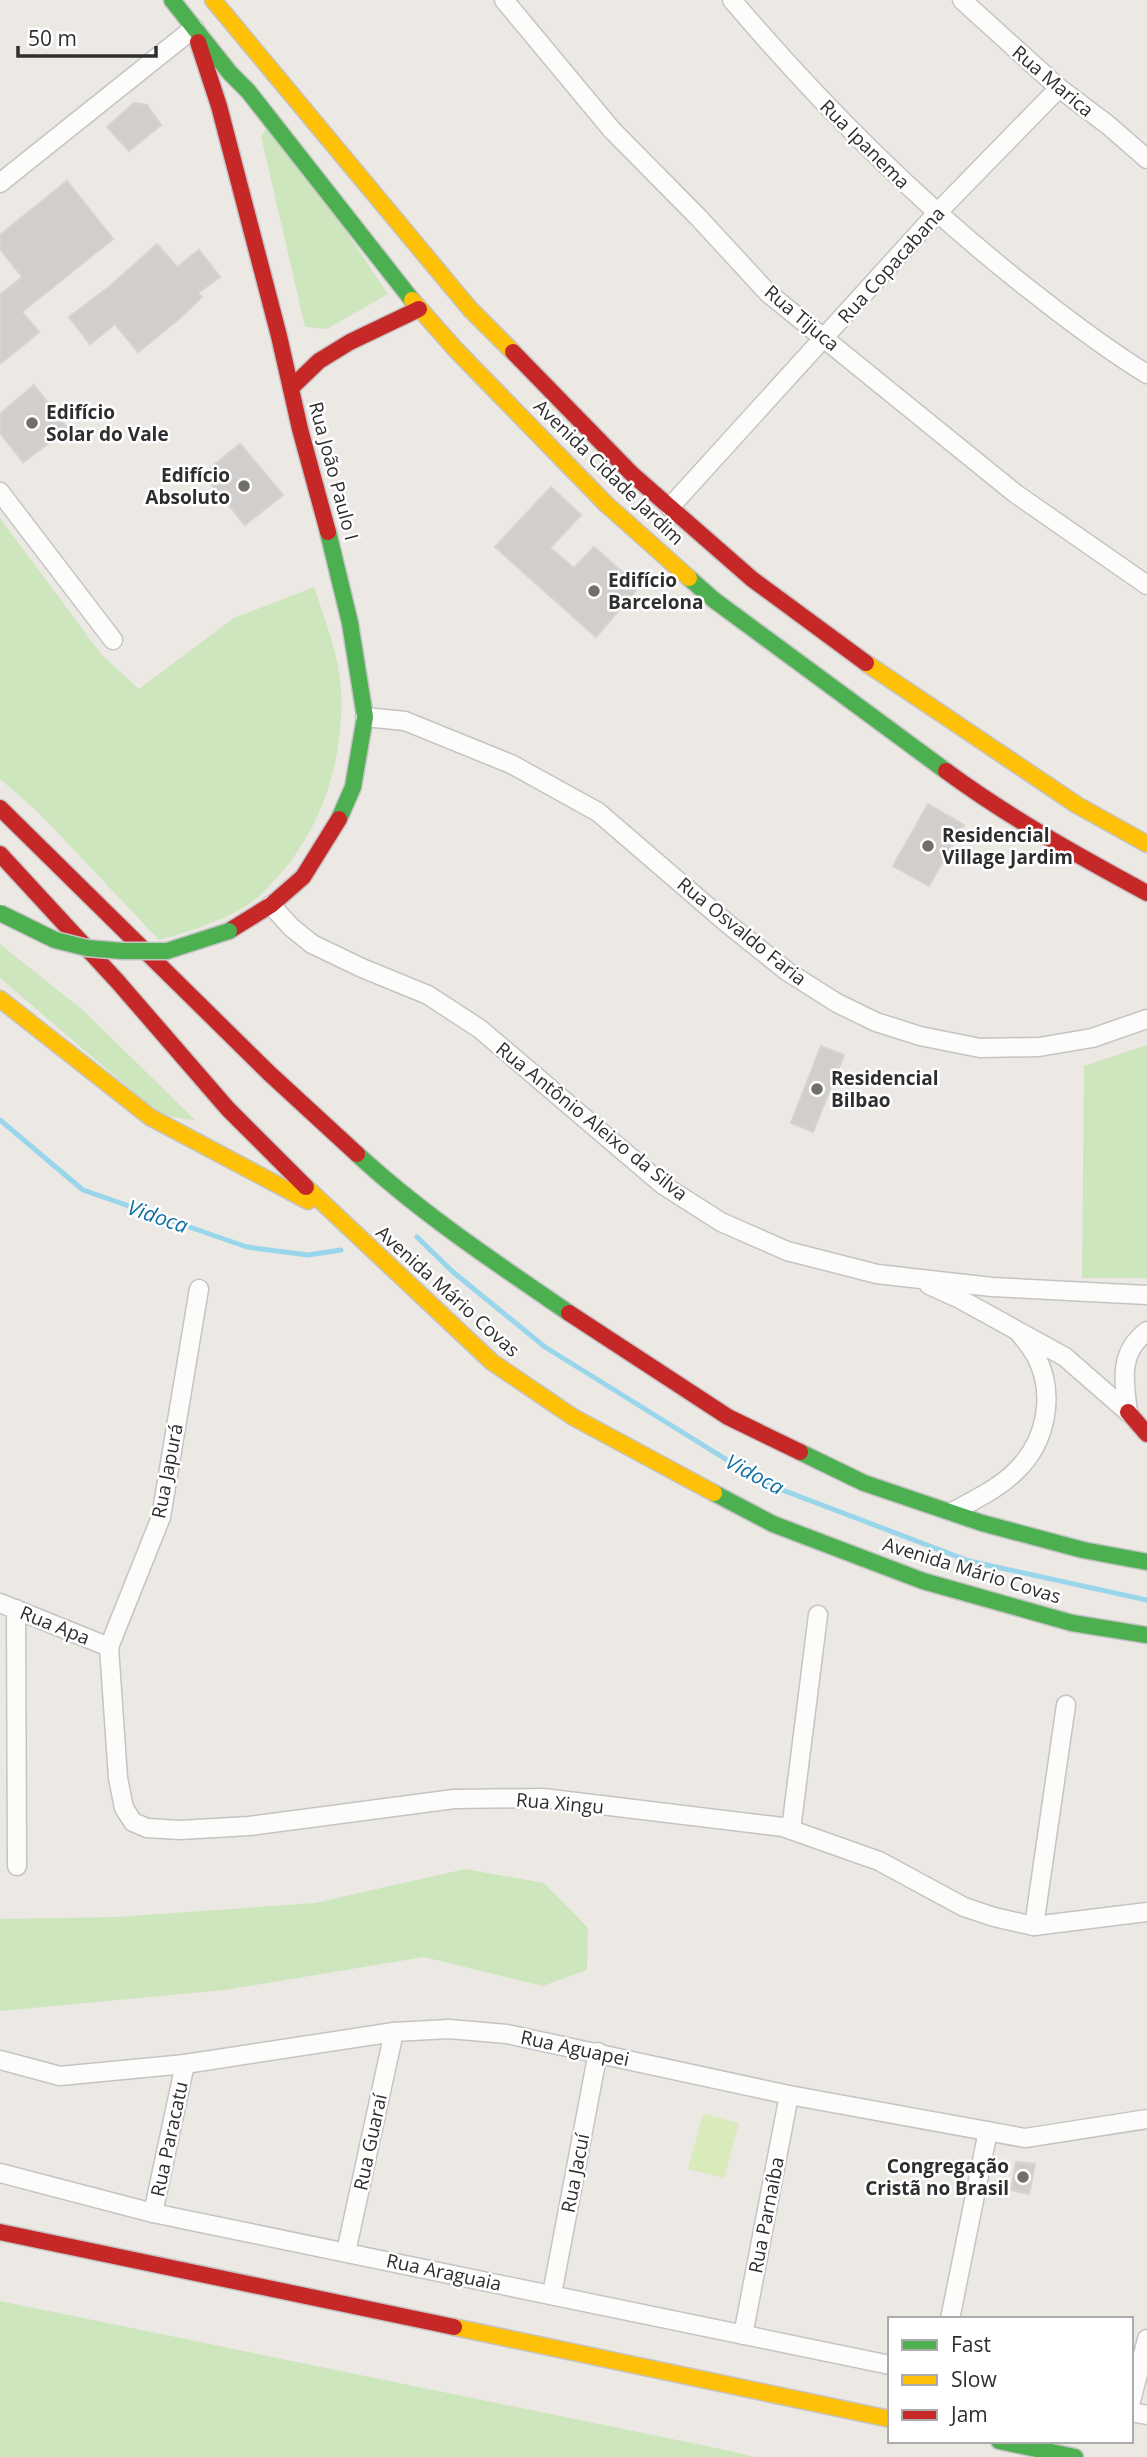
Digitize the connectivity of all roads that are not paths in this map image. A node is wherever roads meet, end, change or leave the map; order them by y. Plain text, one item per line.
1 (172, 0) edge
2 (504, 0) edge
3 (732, 0) edge
4 (962, 0) edge
5 (221, 3) edge
6 (194, 28) junction
7 (281, 79) junction
8 (1059, 88) junction
9 (248, 91) junction
10 (1144, 151) edge
11 (0, 183) edge
12 (937, 213) junction
13 (419, 309) junction
14 (825, 337) junction
15 (1147, 374) edge
16 (291, 388) junction
17 (619, 489) junction
18 (0, 492) edge
19 (670, 507) junction
20 (1147, 585) edge
21 (113, 640) dead end
22 (365, 717) junction
23 (0, 808) edge
24 (1147, 844) edge
25 (0, 854) edge
26 (1147, 893) edge
27 (271, 905) junction
28 (0, 913) edge
29 (0, 999) edge
30 (1147, 1019) edge
31 (337, 1218) junction
32 (914, 1279) junction
33 (199, 1289) dead end
34 (1147, 1295) edge
35 (1016, 1329) junction
36 (1147, 1331) edge
37 (1128, 1412) junction
38 (1147, 1434) edge
39 (952, 1512) junction
40 (1147, 1562) edge
41 (8, 1606) edge
42 (818, 1615) dead end
43 (1147, 1635) edge
44 (109, 1647) junction
45 (1066, 1705) dead end
46 (791, 1830) junction
47 (17, 1866) dead end
48 (1147, 1912) edge
49 (1034, 1926) junction
50 (394, 2032) junction
51 (598, 2052) junction
52 (0, 2060) edge
53 (185, 2064) junction
54 (789, 2095) junction
55 (1147, 2119) edge
56 (988, 2131) junction
57 (0, 2173) edge
58 (153, 2213) junction
59 (0, 2232) edge
60 (346, 2252) junction
61 (552, 2294) junction
62 (950, 2317) edge
63 (743, 2335) junction
64 (1147, 2339) edge
65 (888, 2365) edge
66 (1133, 2393) edge
67 (888, 2418) edge
68 (1008, 2443) edge
69 (1075, 2457) edge

1 - 6 main road, Avenida Cidade Jardim
2 - 14 street, Rua Tijuca
3 - 12 street, Rua Ipanema
4 - 8 street, Rua Marica
5 - 6 main road
5 - 7 main road, Avenida Cidade Jardim
6 - 9 main road, Avenida Cidade Jardim
6 - 11 street
6 - 16 main road, Rua João Paulo I
7 - 9 main road
7 - 17 main road, Avenida Cidade Jardim
8 - 10 street, Rua Marica
8 - 12 street, Rua Copacabana
9 - 13 main road, Avenida Cidade Jardim
12 - 14 street, Rua Copacabana
12 - 15 street, Rua Ipanema
13 - 16 main road
13 - 17 main road, Avenida Cidade Jardim
14 - 19 street, Rua Copacabana
14 - 20 street, Rua Tijuca
16 - 22 main road, Rua João Paulo I
17 - 19 main road, Avenida Cidade Jardim
17 - 26 main road, Avenida Cidade Jardim
18 - 21 street
19 - 24 main road, Avenida Cidade Jardim
22 - 27 main road, Rua João Paulo I
22 - 30 street, Rua Osvaldo Faria
23 - 39 main road
25 - 31 main road, Avenida Mário Covas
27 - 28 main road, Rua João Paulo I, bridge
27 - 32 street, Rua Antônio Aleixo da Silva
29 - 31 main road
31 - 43 main road, Avenida Mário Covas
32 - 34 street, Rua Antônio Aleixo da Silva
32 - 35 street
33 - 44 street, Rua Japurá
35 - 37 street
35 - 39 street
36 - 37 street
37 - 38 main road
39 - 40 main road
41 - 44 street, Rua Apa
41 - 47 street
42 - 46 street
44 - 46 street, Rua Xingu
45 - 49 street
46 - 49 street, Rua Xingu
48 - 49 street, Rua Xingu
50 - 51 street, Rua Aguapei
50 - 53 street, Rua Aguapei
50 - 60 street, Rua Guaraí
51 - 54 street, Rua Aguapei
51 - 61 street, Rua Jacuí
52 - 53 street, Rua Aguapei
53 - 58 street, Rua Paracatu
54 - 56 street, Rua Aguapei
54 - 63 street, Rua Parnaíba
55 - 56 street, Rua Aguapei
56 - 62 street
57 - 58 street, Rua Araguaia
58 - 60 street, Rua Araguaia
59 - 67 main road
60 - 61 street, Rua Araguaia
61 - 63 street, Rua Araguaia
63 - 65 street, Rua Araguaia
64 - 66 street
68 - 69 main road

